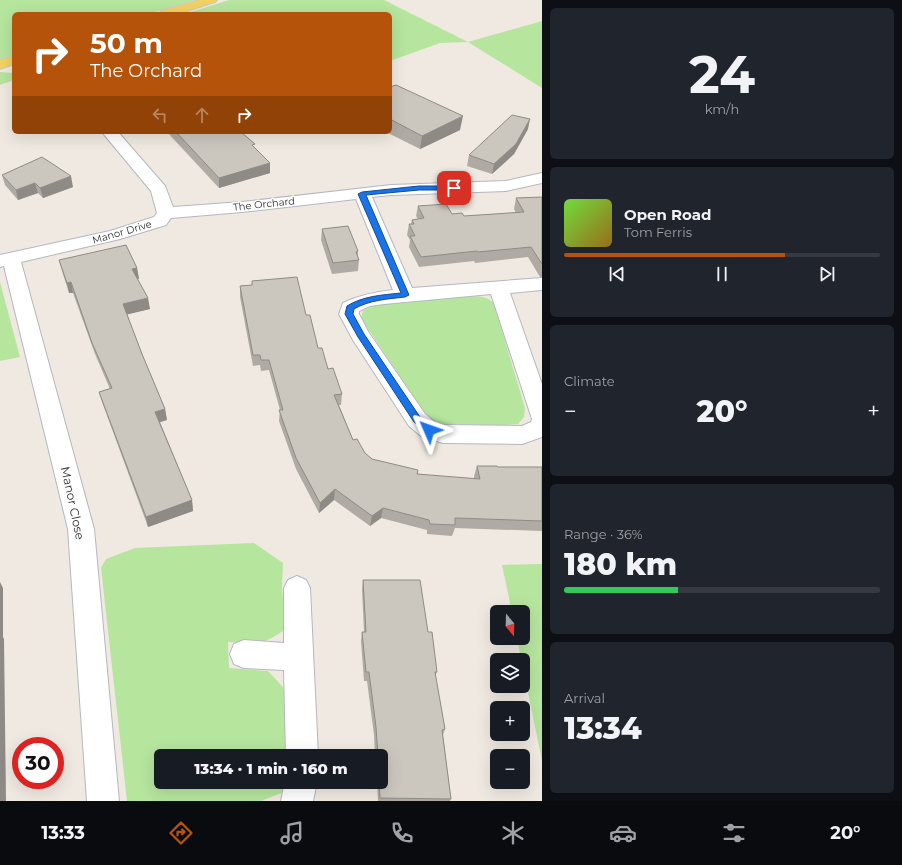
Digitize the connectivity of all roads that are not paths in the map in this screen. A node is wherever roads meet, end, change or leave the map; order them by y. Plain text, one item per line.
1 (211, 0) edge
2 (172, 12) edge
3 (12, 62) edge
4 (0, 65) edge
5 (112, 134) edge
6 (542, 178) edge
7 (362, 194) junction
8 (166, 213) junction
9 (6, 260) edge
10 (542, 284) edge
11 (499, 288) junction
12 (405, 295) junction
13 (542, 416) edge
14 (542, 422) edge
15 (298, 588) dead end
16 (244, 654) dead end
17 (298, 657) junction
18 (302, 749) edge
19 (300, 789) edge
20 (103, 801) edge
21 (297, 801) edge

1 - 2 main road
3 - 4 main road
5 - 8 street, Manor Drive
6 - 7 street, The Orchard
7 - 8 street, The Orchard
7 - 12 street
8 - 9 street, Manor Drive
9 - 20 street, Manor Close
10 - 11 street
11 - 12 street
11 - 13 street
12 - 14 street
15 - 17 street
16 - 17 street
17 - 18 street
19 - 21 street

